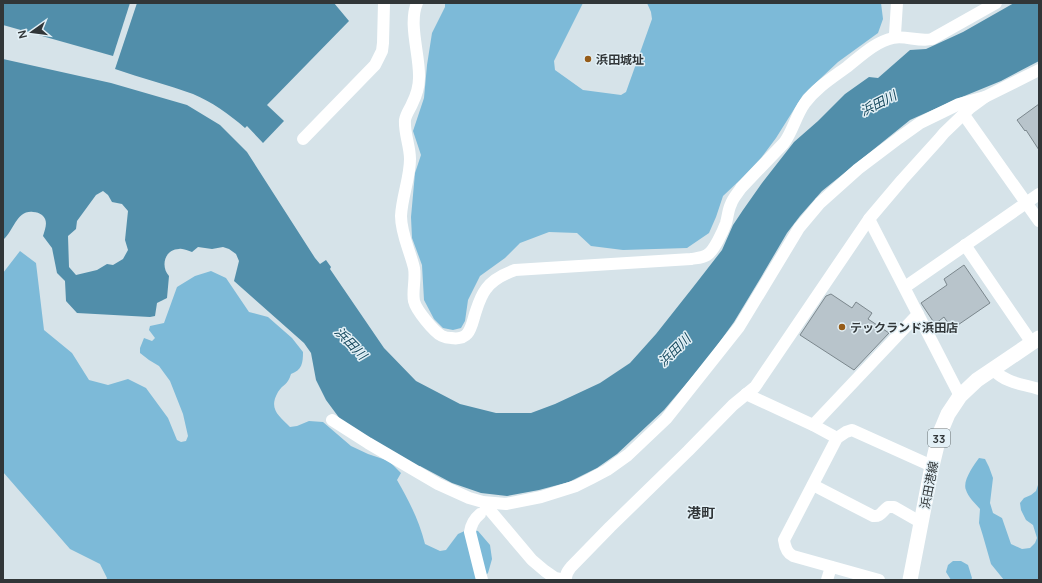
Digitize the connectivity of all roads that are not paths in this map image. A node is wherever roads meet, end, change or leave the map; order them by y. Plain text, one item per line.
1 (384, 3) edge
2 (417, 3) edge
3 (897, 3) edge
4 (996, 3) edge
5 (896, 37) junction
6 (1039, 70) edge
7 (985, 97) junction
8 (964, 115) junction
9 (303, 139) dead end
10 (1039, 194) edge
11 (1026, 202) junction
12 (870, 219) junction
13 (1039, 221) edge
14 (965, 245) junction
15 (905, 287) junction
16 (918, 314) junction
17 (1036, 340) edge
18 (992, 369) junction
19 (1039, 389) edge
20 (746, 394) junction
21 (960, 396) junction
22 (332, 420) dead end
23 (813, 425) junction
24 (837, 438) junction
25 (932, 466) junction
26 (813, 485) junction
27 (481, 508) junction
28 (922, 522) junction
29 (831, 567) junction
30 (482, 580) edge
31 (565, 580) edge
32 (827, 580) edge
33 (879, 580) edge
34 (910, 580) edge

1 - 9 street
2 - 5 street
3 - 5 street
4 - 5 street
6 - 7 street
7 - 8 street
7 - 27 street
8 - 11 street
8 - 12 street
10 - 11 street
11 - 13 street
11 - 14 street
12 - 15 street
12 - 20 street
14 - 15 street
14 - 17 street
15 - 16 street
16 - 21 street
16 - 23 street
17 - 18 main road, 浜田港線 / 33
18 - 19 street
18 - 21 main road, 浜田港線 / 33
20 - 23 street
20 - 31 street
21 - 25 main road, 浜田港線 / 33
22 - 27 street
23 - 24 street
24 - 25 street
24 - 26 street
25 - 28 main road, 浜田港線 / 33
26 - 28 street
26 - 29 street
27 - 30 street
27 - 31 street
28 - 34 main road, 浜田港線 / 33
29 - 32 street
29 - 33 street

